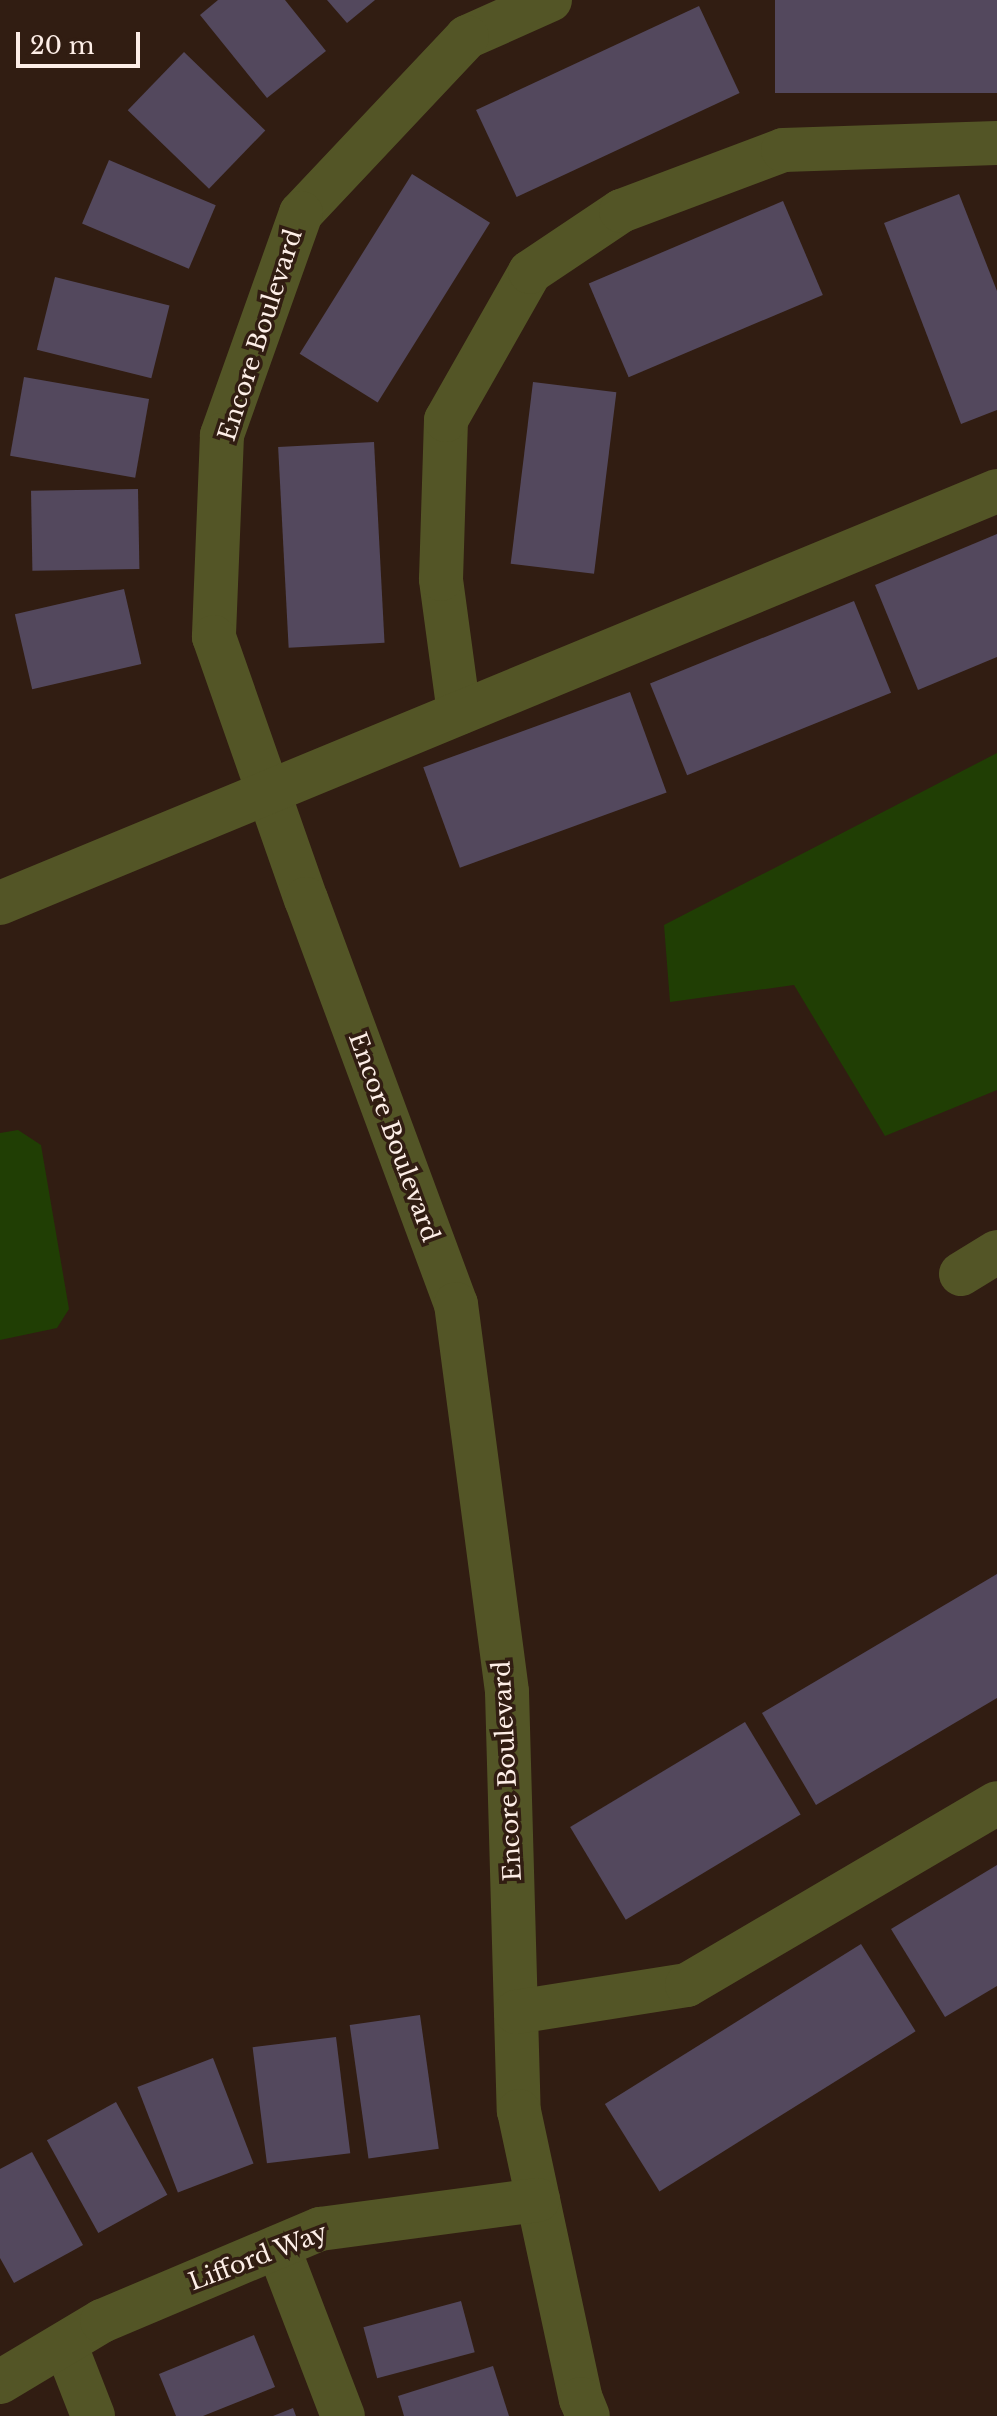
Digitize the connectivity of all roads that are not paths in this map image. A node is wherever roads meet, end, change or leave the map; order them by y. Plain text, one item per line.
1 (550, 0) edge
2 (997, 143) edge
3 (997, 491) edge
4 (459, 713) junction
5 (268, 792) junction
6 (0, 903) edge
7 (997, 1803) edge
8 (516, 2012) junction
9 (538, 2200) junction
10 (278, 2247) junction
11 (65, 2344) junction
12 (0, 2382) edge
13 (93, 2416) edge
14 (343, 2416) edge
15 (588, 2416) edge

1 - 5 street, Encore Boulevard
2 - 4 street
3 - 4 street
4 - 5 street
5 - 6 street
5 - 8 street, Encore Boulevard
7 - 8 street
8 - 9 street, Encore Boulevard
9 - 10 street, Lifford Way
9 - 15 street, Encore Boulevard
10 - 11 street, Lifford Way
10 - 14 street
11 - 12 street, Lifford Way
11 - 13 street

